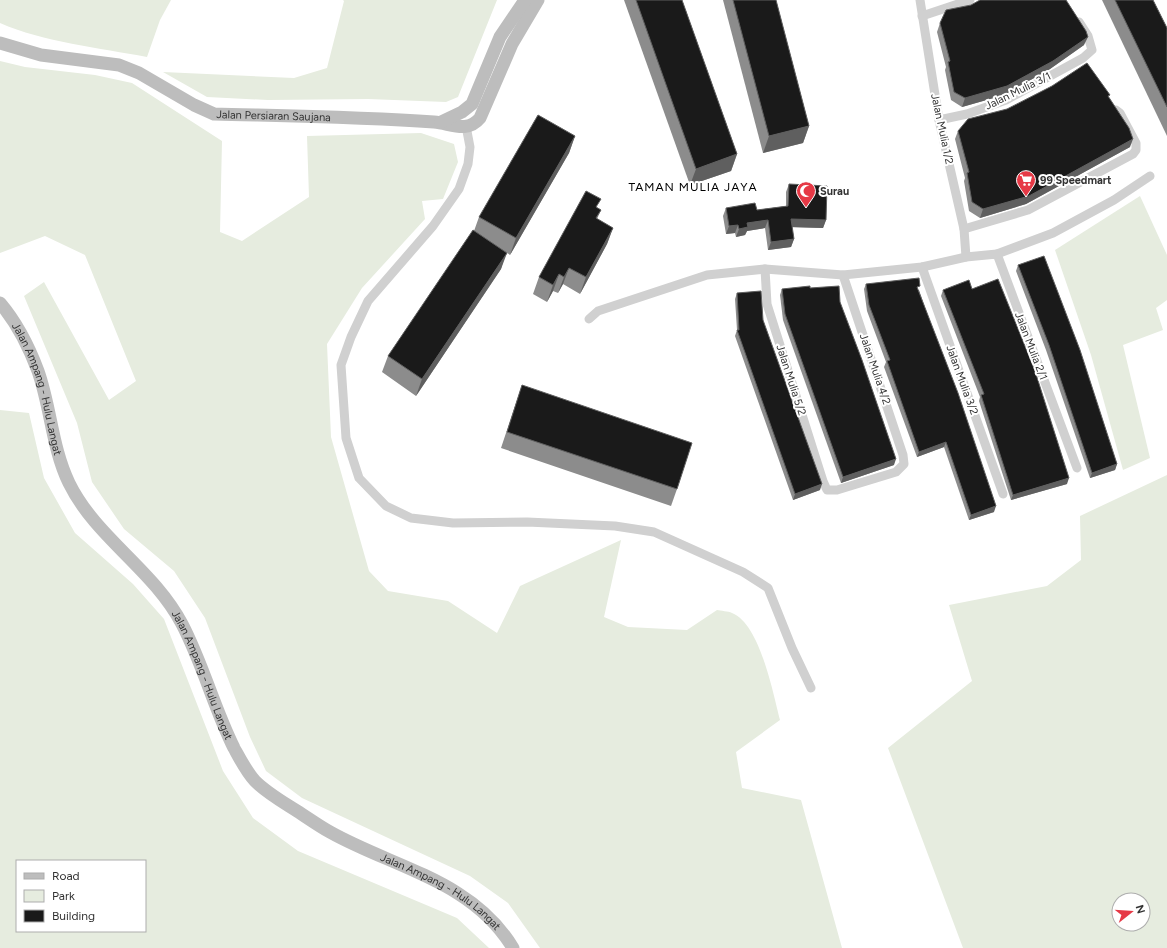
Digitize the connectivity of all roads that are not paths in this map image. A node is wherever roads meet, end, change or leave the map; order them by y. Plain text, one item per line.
1 (525, 0) edge
2 (538, 0) edge
3 (920, 0) edge
4 (970, 0) edge
5 (922, 16) junction
6 (1075, 17) edge
7 (0, 43) edge
8 (1116, 110) edge
9 (939, 120) junction
10 (441, 122) junction
11 (466, 126) junction
12 (1150, 176) dead end
13 (964, 229) junction
14 (997, 254) junction
15 (966, 257) junction
16 (922, 267) junction
17 (765, 269) junction
18 (843, 275) junction
19 (0, 304) edge
20 (588, 319) dead end
21 (904, 464) joint
22 (1077, 468) dead end
23 (1003, 494) dead end
24 (811, 688) dead end
25 (513, 948) edge

1 - 10 street, Jalan Persiaran Saujana
2 - 11 street
3 - 5 street, Jalan Mulia 1/2
4 - 5 street
5 - 9 street, Jalan Mulia 1/2
6 - 9 street, Jalan Mulia 3/1
7 - 10 street, Jalan Persiaran Saujana
8 - 13 street
9 - 13 street, Jalan Mulia 1/2
10 - 11 street, Jalan Persiaran Saujana
11 - 24 street
12 - 14 street
13 - 15 street, Jalan Mulia 1/2
14 - 15 street
14 - 22 street, Jalan Mulia 2/1
15 - 16 street
16 - 18 street
16 - 23 street, Jalan Mulia 3/2
17 - 18 street
17 - 20 street
17 - 21 street, Jalan Mulia 5/2
18 - 21 street, Jalan Mulia 4/2
19 - 25 street, Jalan Ampang - Hulu Langat

